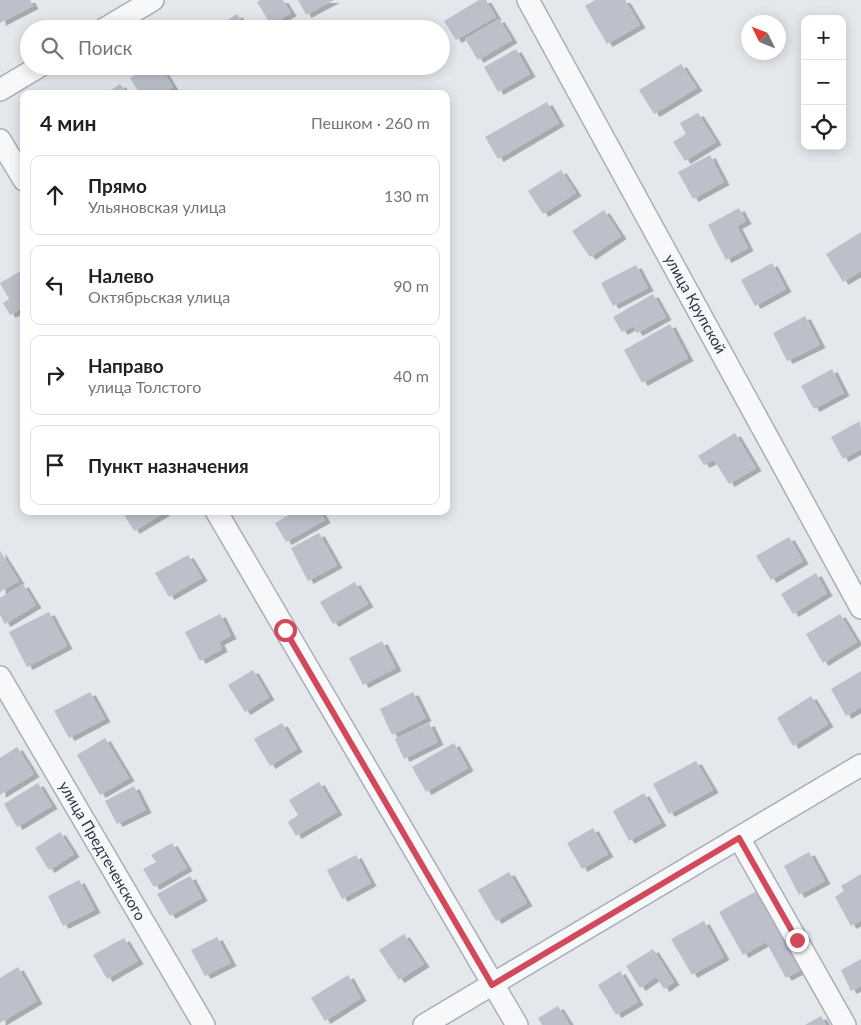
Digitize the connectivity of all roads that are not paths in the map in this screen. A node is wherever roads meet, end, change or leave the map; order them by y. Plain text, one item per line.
1 (153, 0) edge
2 (528, 0) edge
3 (119, 20) edge
4 (25, 75) edge
5 (0, 90) edge
6 (0, 140) edge
7 (20, 173) edge
8 (218, 515) edge
9 (861, 608) edge
10 (0, 677) edge
11 (861, 765) edge
12 (739, 838) junction
13 (492, 985) junction
14 (204, 1025) edge
15 (424, 1025) edge
16 (517, 1025) edge
17 (846, 1025) edge

1 - 3 street
2 - 9 street, улица Крупской
4 - 5 street
6 - 7 street
8 - 13 street
10 - 14 street, улица Предтеченского
11 - 12 street
12 - 13 street
12 - 17 street
13 - 15 street
13 - 16 street

